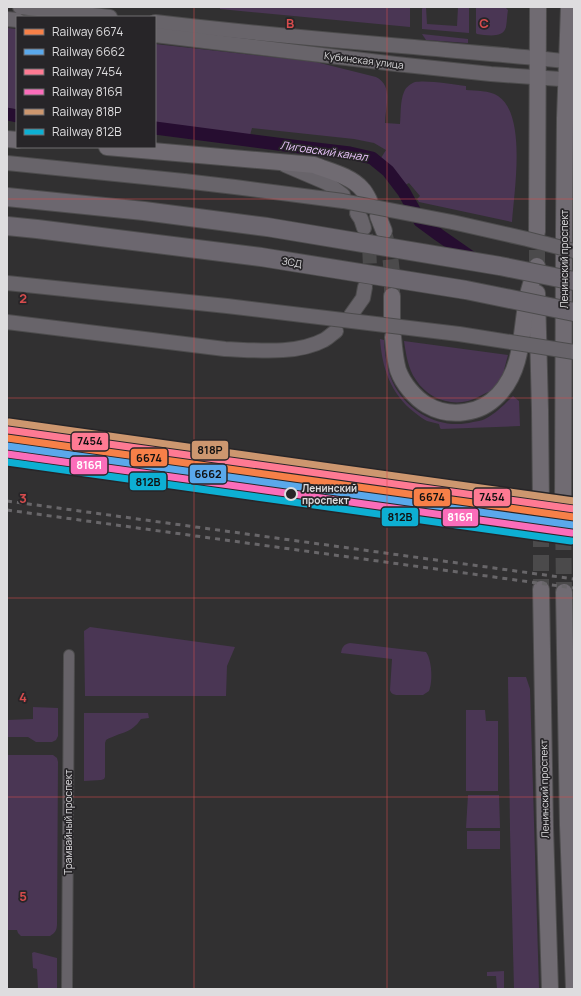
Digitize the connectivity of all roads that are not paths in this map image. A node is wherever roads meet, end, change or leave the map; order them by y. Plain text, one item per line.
1 (20, 7) edge
2 (538, 7) edge
3 (569, 7) edge
4 (101, 16) edge
5 (156, 22) edge
6 (156, 35) edge
7 (538, 58) junction
8 (571, 61) edge
9 (538, 77) junction
10 (570, 80) edge
11 (118, 148) edge
12 (7, 163) edge
13 (278, 163) junction
14 (343, 195) dead end
15 (7, 197) edge
16 (369, 200) dead end
17 (357, 213) dead end
18 (378, 216) dead end
19 (7, 226) edge
20 (364, 228) tunnel mouth
21 (384, 231) tunnel mouth
22 (537, 232) tunnel mouth
23 (574, 251) edge
24 (574, 281) edge
25 (7, 283) edge
26 (366, 287) tunnel mouth
27 (392, 296) tunnel mouth
28 (574, 312) edge
29 (351, 315) dead end
30 (392, 319) dead end
31 (7, 322) edge
32 (336, 331) dead end
33 (393, 337) dead end
34 (574, 352) edge
35 (541, 507) tunnel mouth
36 (563, 510) tunnel mouth
37 (541, 589) tunnel mouth
38 (564, 592) tunnel mouth
39 (69, 655) dead end
40 (67, 989) edge
41 (550, 989) edge
42 (574, 989) edge

1 - 4 main road
2 - 7 main road
3 - 8 main road, Ленинский проспект
5 - 7 main road, Кубинская улица
6 - 9 main road, Кубинская улица
7 - 8 main road, Кубинская улица
7 - 9 main road
8 - 10 main road, Ленинский проспект
9 - 10 main road, Кубинская улица
9 - 22 main road
10 - 36 main road, Ленинский проспект
11 - 13 main road
12 - 23 main road, bridge
13 - 14 main road
13 - 16 main road
15 - 24 highway, bridge
17 - 20 main road
18 - 21 main road
19 - 28 highway, ЗСД, bridge
25 - 34 main road, bridge
26 - 29 main road
27 - 30 main road
31 - 32 main road
33 - 35 main road
37 - 41 main road, Ленинский проспект
38 - 42 main road
39 - 40 street, Трамвайный проспект

